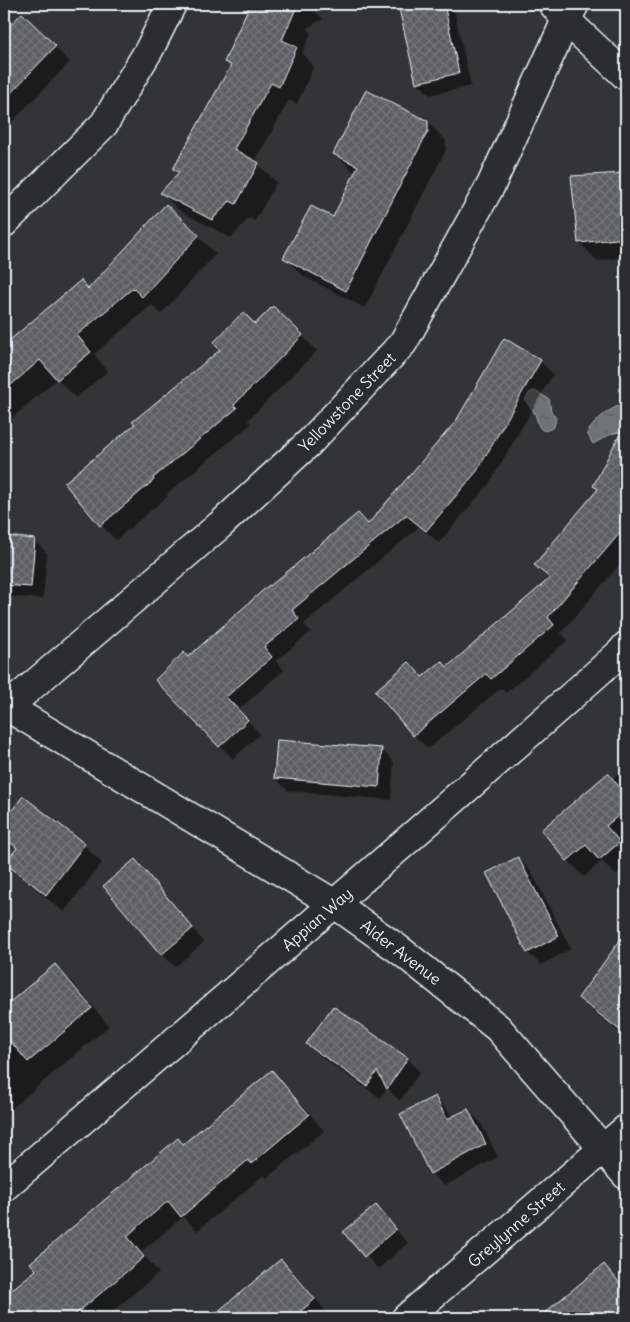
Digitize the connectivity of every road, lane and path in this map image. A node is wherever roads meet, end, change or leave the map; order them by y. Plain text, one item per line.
1 (172, 4) edge
2 (565, 9) edge
3 (626, 76) edge
4 (4, 223) edge
5 (626, 646) edge
6 (5, 707) edge
7 (335, 904) junction
8 (626, 1129) edge
9 (604, 1148) junction
10 (626, 1175) edge
11 (4, 1187) edge
12 (406, 1318) edge

1 - 4 street
2 - 3 street
2 - 6 street, Yellowstone Street
5 - 7 street, Appian Way
6 - 7 street, Alder Avenue
7 - 9 street, Alder Avenue
7 - 11 street, Appian Way
8 - 9 street, Greylynne Street
9 - 10 street, Alder Avenue
9 - 12 street, Greylynne Street

